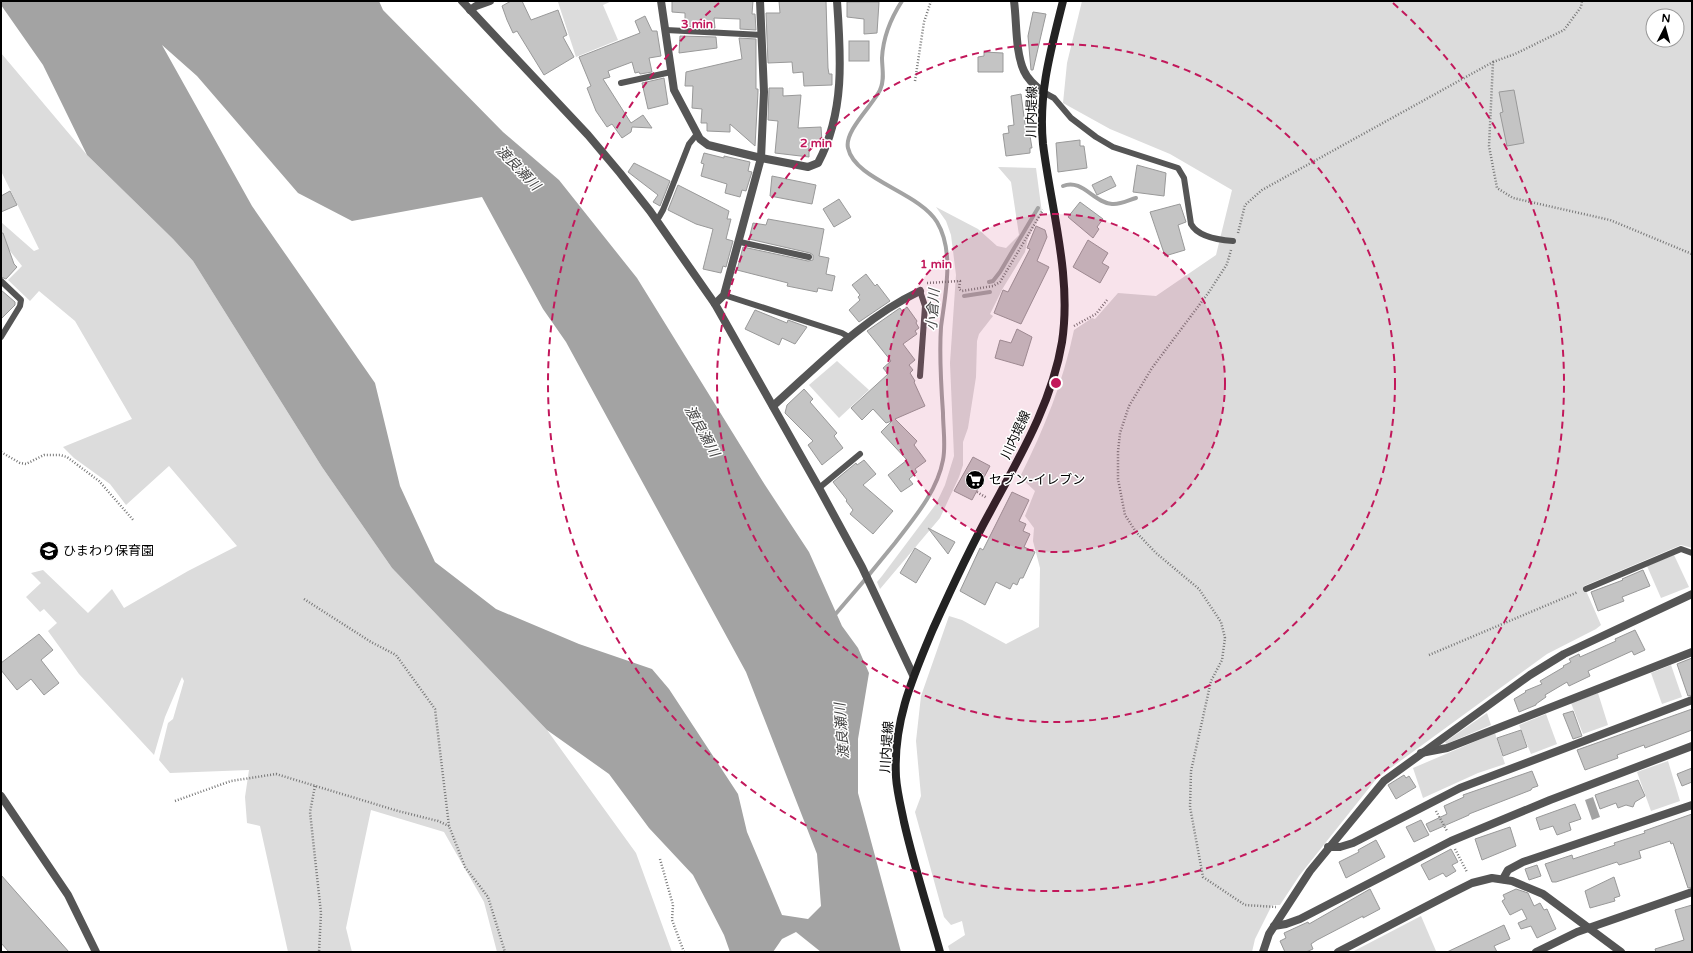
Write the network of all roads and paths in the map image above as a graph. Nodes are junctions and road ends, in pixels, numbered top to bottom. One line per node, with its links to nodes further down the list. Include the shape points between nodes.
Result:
1 (462, 1): 10 (street)
2 (490, 1): 10 (street)
3 (661, 1): 11 (street)
4 (760, 1): 12 (street)
5 (837, 1): 19 (street, via 840,87 825,150 818,164 808,167)
6 (931, 1): 15 (path, via 924,22)
7 (1014, 1): 17 (street, via 1024,71 1034,86)
8 (1064, 1): 17 (main road, 川内堤線)
9 (1582, 1): 13 (path, via 1581,7 1564,30)
10 (470, 10): 21 (street, via 588,135)
11 (666, 30): 12 (lane); 14 (street)
12 (762, 34): 19 (street, via 764,92)
13 (1493, 62): 22 (path, via 1262,190 1245,205 1237,236); 24 (path, via 1489,146 1497,188 1513,198 1610,220)
14 (671, 72): 16 (lane); 18 (street, via 676,95)
15 (915, 81)
16 (621, 83)
17 (1042, 92): 22 (lane, via 1054,98 1071,118 1113,147 1178,168 1184,178 1194,230 1206,236); 32 (main road, 川内堤線, via 1043,143 1064,288)
18 (697, 134): 19 (street, via 703,143 708,145); 21 (lane, via 689,144 663,210)
19 (760, 158): 23 (street)
20 (1045, 209): 27 (path, via 1040,212 1000,282 993,286 962,291 959,289 960,281)
21 (655, 219): 31 (street)
22 (1233, 241): 66 (path, via 1227,264 1152,368 1129,406 1120,432 1118,479 1125,515 1136,532 1156,553 1199,589 1221,622 1225,638 1222,660 1211,681 1191,771 1190,807 1203,877 1245,905 1272,905)
23 (740, 242): 25 (lane); 29 (street)
24 (1692, 254)
25 (809, 257)
26 (1, 281): 33 (lane, via 21,300)
27 (930, 282)
28 (920, 291): 34 (street, via 896,302); 35 (lane, via 925,306)
29 (724, 295): 31 (street); 34 (lane, via 842,333)
30 (1107, 300): 32 (path, via 1096,314)
31 (715, 304): 36 (street)
32 (1063, 332): 49 (main road, 川内堤線, via 1052,381 1023,452 960,568)
33 (1, 337)
34 (849, 338): 36 (street)
35 (920, 376)
36 (773, 406): 39 (street)
37 (1, 452): 42 (path, via 26,464 44,455 67,457 99,481)
38 (860, 454): 39 (lane)
39 (819, 488): 49 (street, via 862,567)
40 (977, 492): 41 (path)
41 (988, 498)
42 (134, 521)
43 (1692, 553): 44 (lane, via 1681,549)
44 (1586, 589): 48 (path)
45 (1692, 594): 52 (street, via 1564,654)
46 (304, 599): 58 (path, via 396,655 435,709)
47 (1692, 652): 52 (street, via 1448,748)
48 (1429, 655)
49 (913, 675): 73 (main road, 川内堤線, via 897,737 897,781 909,844)
50 (1692, 700): 60 (street, via 1460,788 1353,843)
51 (1692, 746): 67 (street, via 1451,841 1300,919)
52 (1420, 753): 60 (street, via 1380,786)
53 (315, 786): 55 (path, via 276,774 231,780); 58 (path); 70 (path, via 310,812 321,913)
54 (1, 796): 69 (street, via 68,895)
55 (175, 801)
56 (1692, 805): 64 (street, via 1523,862 1508,870)
57 (1435, 808): 59 (path)
58 (449, 826): 71 (path, via 465,866 488,898)
59 (1447, 831)
60 (1328, 847): 66 (street)
61 (1455, 849): 63 (path)
62 (660, 859): 72 (path, via 673,905 672,920)
63 (1467, 872)
64 (1503, 879): 68 (street, via 1542,894); 75 (street, via 1492,878 1472,883)
65 (1692, 892): 68 (street)
66 (1284, 910): 67 (street)
67 (1274, 926): 74 (street)
68 (1590, 928): 76 (street); 77 (street)
69 (96, 952)
70 (319, 952)
71 (505, 952)
72 (684, 952)
73 (940, 952)
74 (1263, 952)
75 (1338, 952)
76 (1536, 952)
77 (1621, 952)

